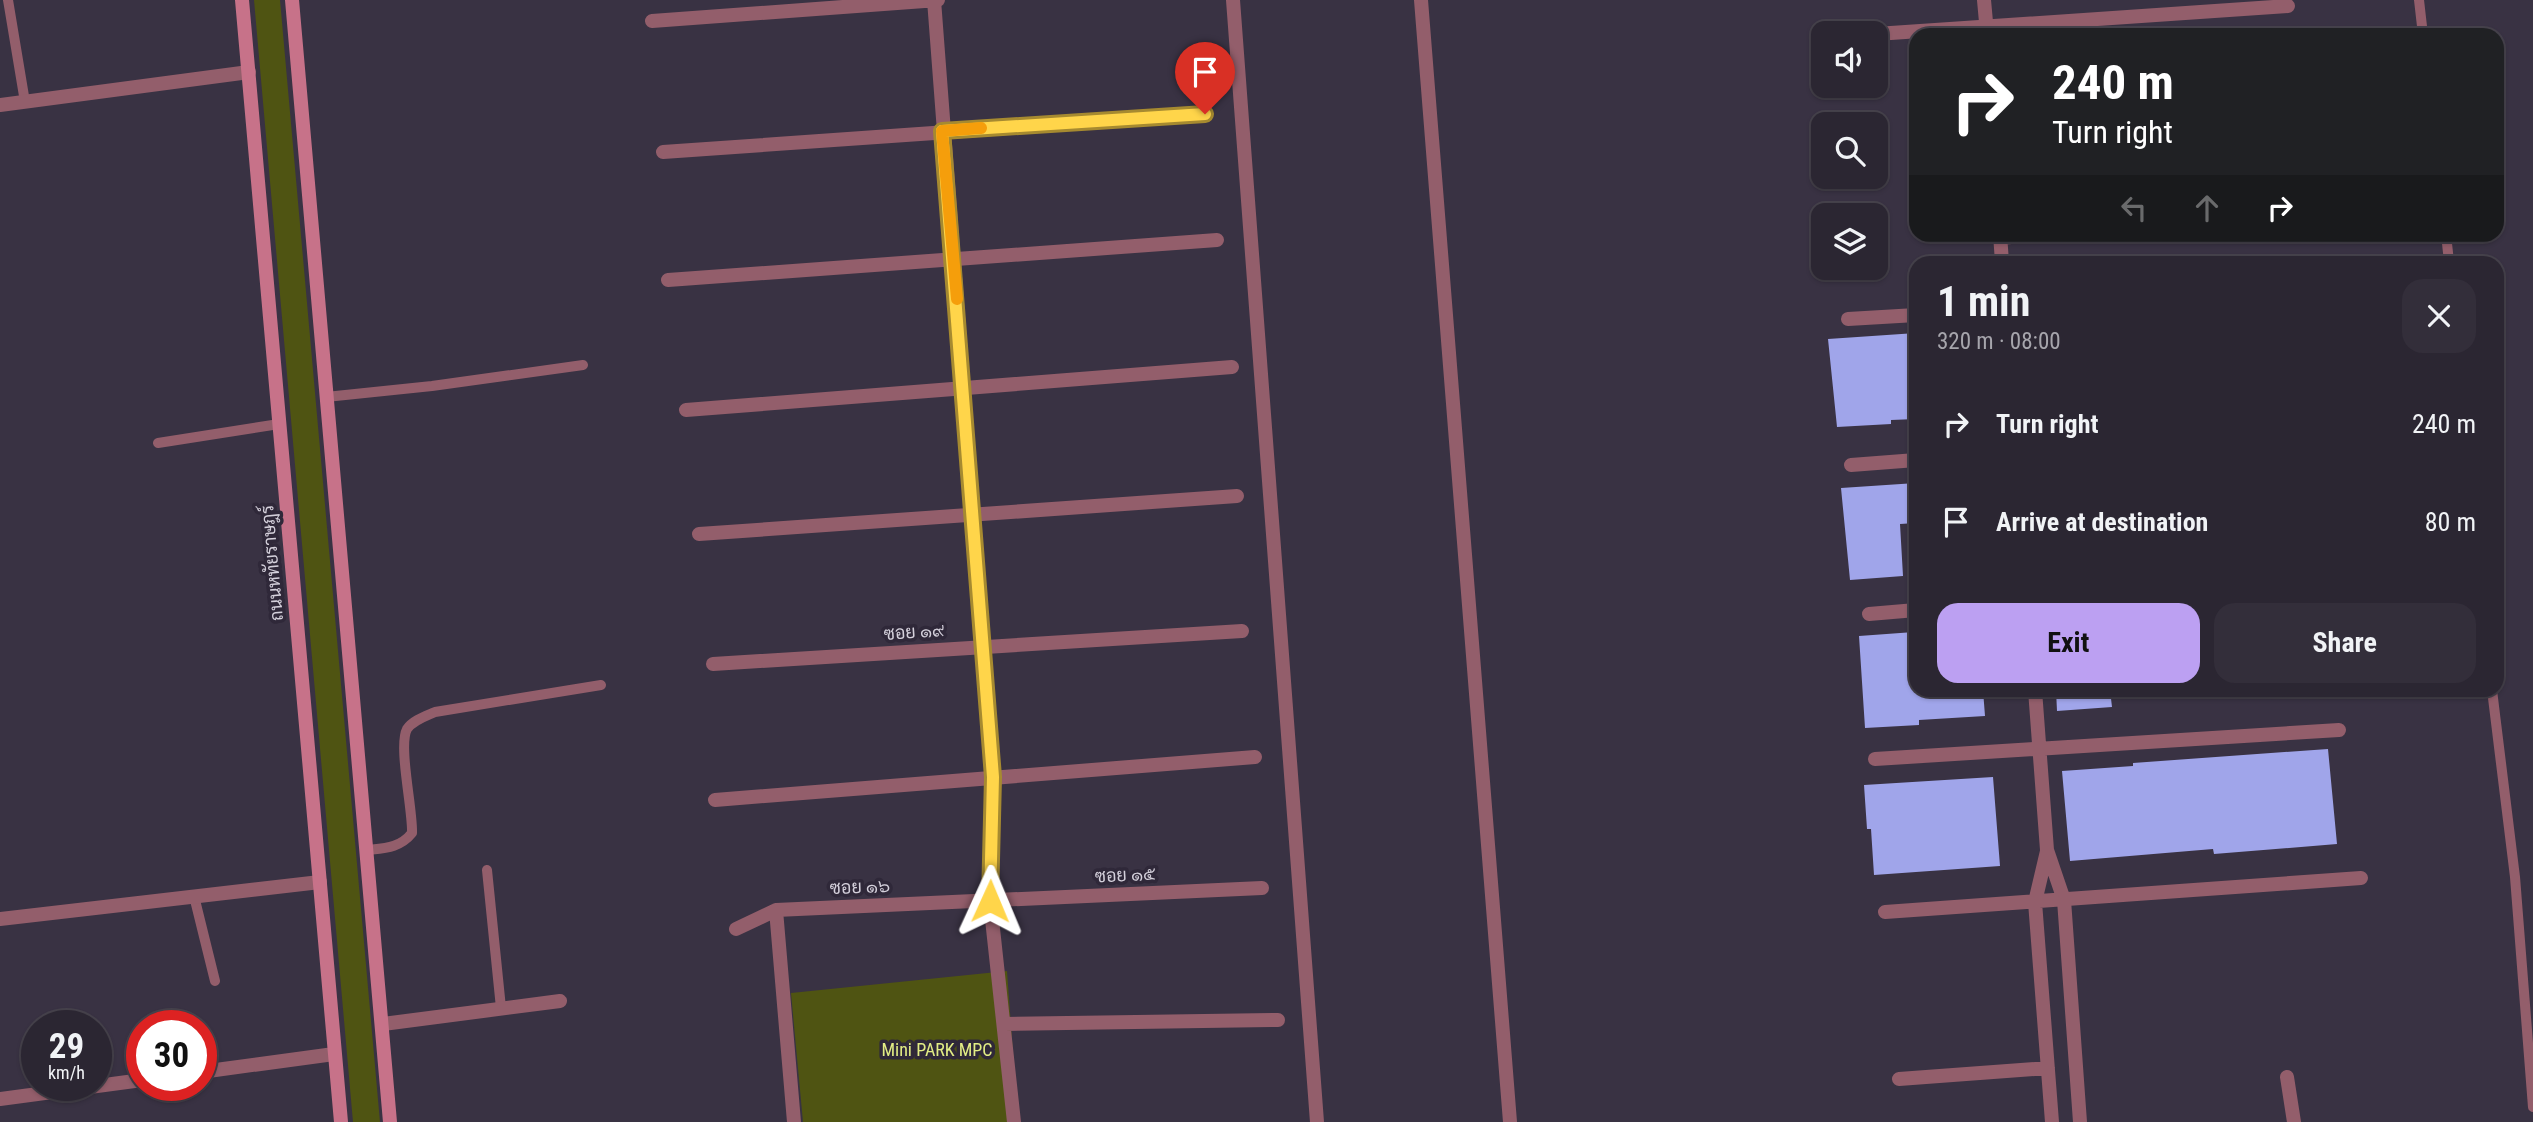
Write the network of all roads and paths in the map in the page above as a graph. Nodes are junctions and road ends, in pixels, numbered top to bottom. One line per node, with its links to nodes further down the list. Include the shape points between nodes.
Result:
1 (8, 0): 17 (lane)
2 (242, 0): 16 (main road, ถนนหทัยราษฎร์)
3 (292, 0): 30 (main road)
4 (935, 0): 10 (street); 20 (street)
5 (1233, 0): 85 (street)
6 (1421, 0): 86 (street)
7 (1984, 0): 11 (street)
8 (2419, 0): 13 (lane)
9 (2288, 6): 12 (street)
10 (652, 21)
11 (1987, 28)
12 (2023, 28)
13 (2422, 28)
14 (1909, 33): 15 (street)
15 (1888, 34)
16 (249, 72): 17 (street); 32 (main road, ถนนหทัยราษฎร์)
17 (24, 102): 18 (street)
18 (0, 105)
19 (1205, 114): 20 (street)
20 (942, 131): 21 (street); 23 (street)
21 (663, 152)
22 (1217, 240): 23 (street)
23 (953, 259): 24 (street); 29 (street)
24 (668, 280)
25 (1909, 315): 26 (street)
26 (1848, 319)
27 (583, 365): 30 (lane)
28 (1232, 368): 29 (street)
29 (963, 387): 31 (street); 37 (street)
30 (326, 397): 53 (main road)
31 (686, 410)
32 (279, 424): 33 (lane); 57 (main road, ถนนหทัยราษฎร์)
33 (158, 443)
34 (1909, 461): 35 (street)
35 (1851, 465)
36 (1237, 496): 37 (street)
37 (973, 515): 38 (street); 42 (street)
38 (699, 534)
39 (1909, 611): 40 (street)
40 (1869, 614)
41 (1242, 632): 42 (street, ซอย ๑๙)
42 (983, 647): 43 (street, ซอย ๑๙); 51 (street)
43 (713, 664)
44 (601, 685): 53 (lane, via 435,712 418,719 407,729 404,744 412,833 393,847)
45 (2035, 697): 48 (street)
46 (2493, 697): 80 (lane, via 2515,877)
47 (2339, 730): 48 (street)
48 (2039, 750): 50 (street); 54 (street)
49 (1255, 757): 51 (street)
50 (1875, 759)
51 (993, 777): 52 (street); 61 (street)
52 (715, 800)
53 (367, 850): 71 (main road)
54 (2047, 850): 60 (street); 62 (street)
55 (486, 870): 69 (lane)
56 (2361, 878): 60 (street)
57 (320, 882): 59 (street); 73 (main road, ถนนหทัยราษฎร์)
58 (1262, 888): 61 (street, ซอย ๑๕)
59 (194, 896): 65 (street); 67 (lane)
60 (2064, 900): 62 (street); 88 (street)
61 (990, 901): 63 (street, ซอย ๑๖); 72 (street)
62 (2035, 902): 64 (street); 74 (street)
63 (776, 910): 66 (street, ซอย ๑๖); 83 (street)
64 (1885, 912)
65 (0, 919)
66 (736, 929)
67 (215, 981)
68 (560, 1001): 69 (street)
69 (501, 1008): 71 (street)
70 (1278, 1020): 72 (street)
71 (383, 1024): 82 (main road)
72 (1004, 1024): 84 (street)
73 (334, 1054): 75 (street); 81 (main road, ถนนหทัยราษฎร์)
74 (2048, 1068): 77 (street); 87 (street)
75 (217, 1070)
76 (2287, 1077): 89 (street)
77 (1899, 1079)
78 (126, 1082): 79 (street)
79 (0, 1099)
80 (2533, 1107)
81 (341, 1122)
82 (390, 1122)
83 (794, 1122)
84 (1014, 1122)
85 (1317, 1122)
86 (1510, 1122)
87 (2052, 1122)
88 (2080, 1122)
89 (2294, 1122)

